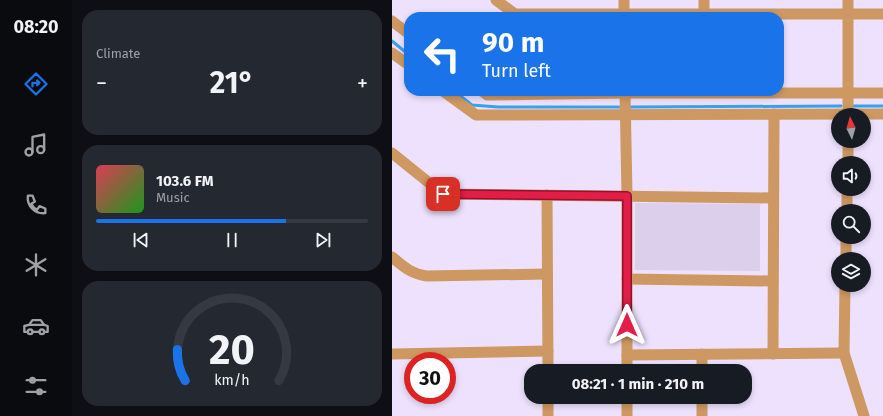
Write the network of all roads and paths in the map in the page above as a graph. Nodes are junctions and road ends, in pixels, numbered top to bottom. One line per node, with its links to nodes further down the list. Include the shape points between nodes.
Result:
1 (496, 0): 5 (street)
2 (624, 0): 6 (street)
3 (704, 0): 7 (street)
4 (848, 0): 9 (street)
5 (512, 12)
6 (624, 12)
7 (704, 12)
8 (784, 14): 9 (street)
9 (848, 14): 10 (street); 16 (street)
10 (883, 14)
11 (392, 21): 12 (street)
12 (404, 30)
13 (393, 54): 14 (street)
14 (404, 62)
15 (784, 93): 16 (street)
16 (848, 94): 17 (street); 20 (street)
17 (883, 94)
18 (450, 96): 24 (street, via 476,115)
19 (625, 96): 24 (street)
20 (848, 108)
21 (774, 114): 24 (street); 25 (street); 29 (street)
22 (871, 114): 23 (street)
23 (883, 114)
24 (625, 115): 28 (street)
25 (831, 115)
26 (392, 153): 27 (street, via 443,194)
27 (547, 195): 28 (street); 31 (street)
28 (627, 196): 29 (street); 32 (street)
29 (773, 198): 33 (street)
30 (392, 257): 31 (street, via 417,275)
31 (547, 274): 35 (street)
32 (627, 279): 33 (street); 40 (street)
33 (773, 281): 39 (street)
34 (845, 292): 36 (street)
35 (548, 351): 37 (street); 41 (street)
36 (844, 353): 39 (street); 50 (street)
37 (392, 354)
38 (702, 354): 39 (street); 40 (street); 43 (street)
39 (773, 354)
40 (627, 355): 42 (street)
41 (548, 364)
42 (627, 364)
43 (702, 364)
44 (548, 404): 47 (street)
45 (627, 404): 48 (street)
46 (702, 404): 49 (street)
47 (548, 416)
48 (627, 416)
49 (702, 416)
50 (864, 416)

